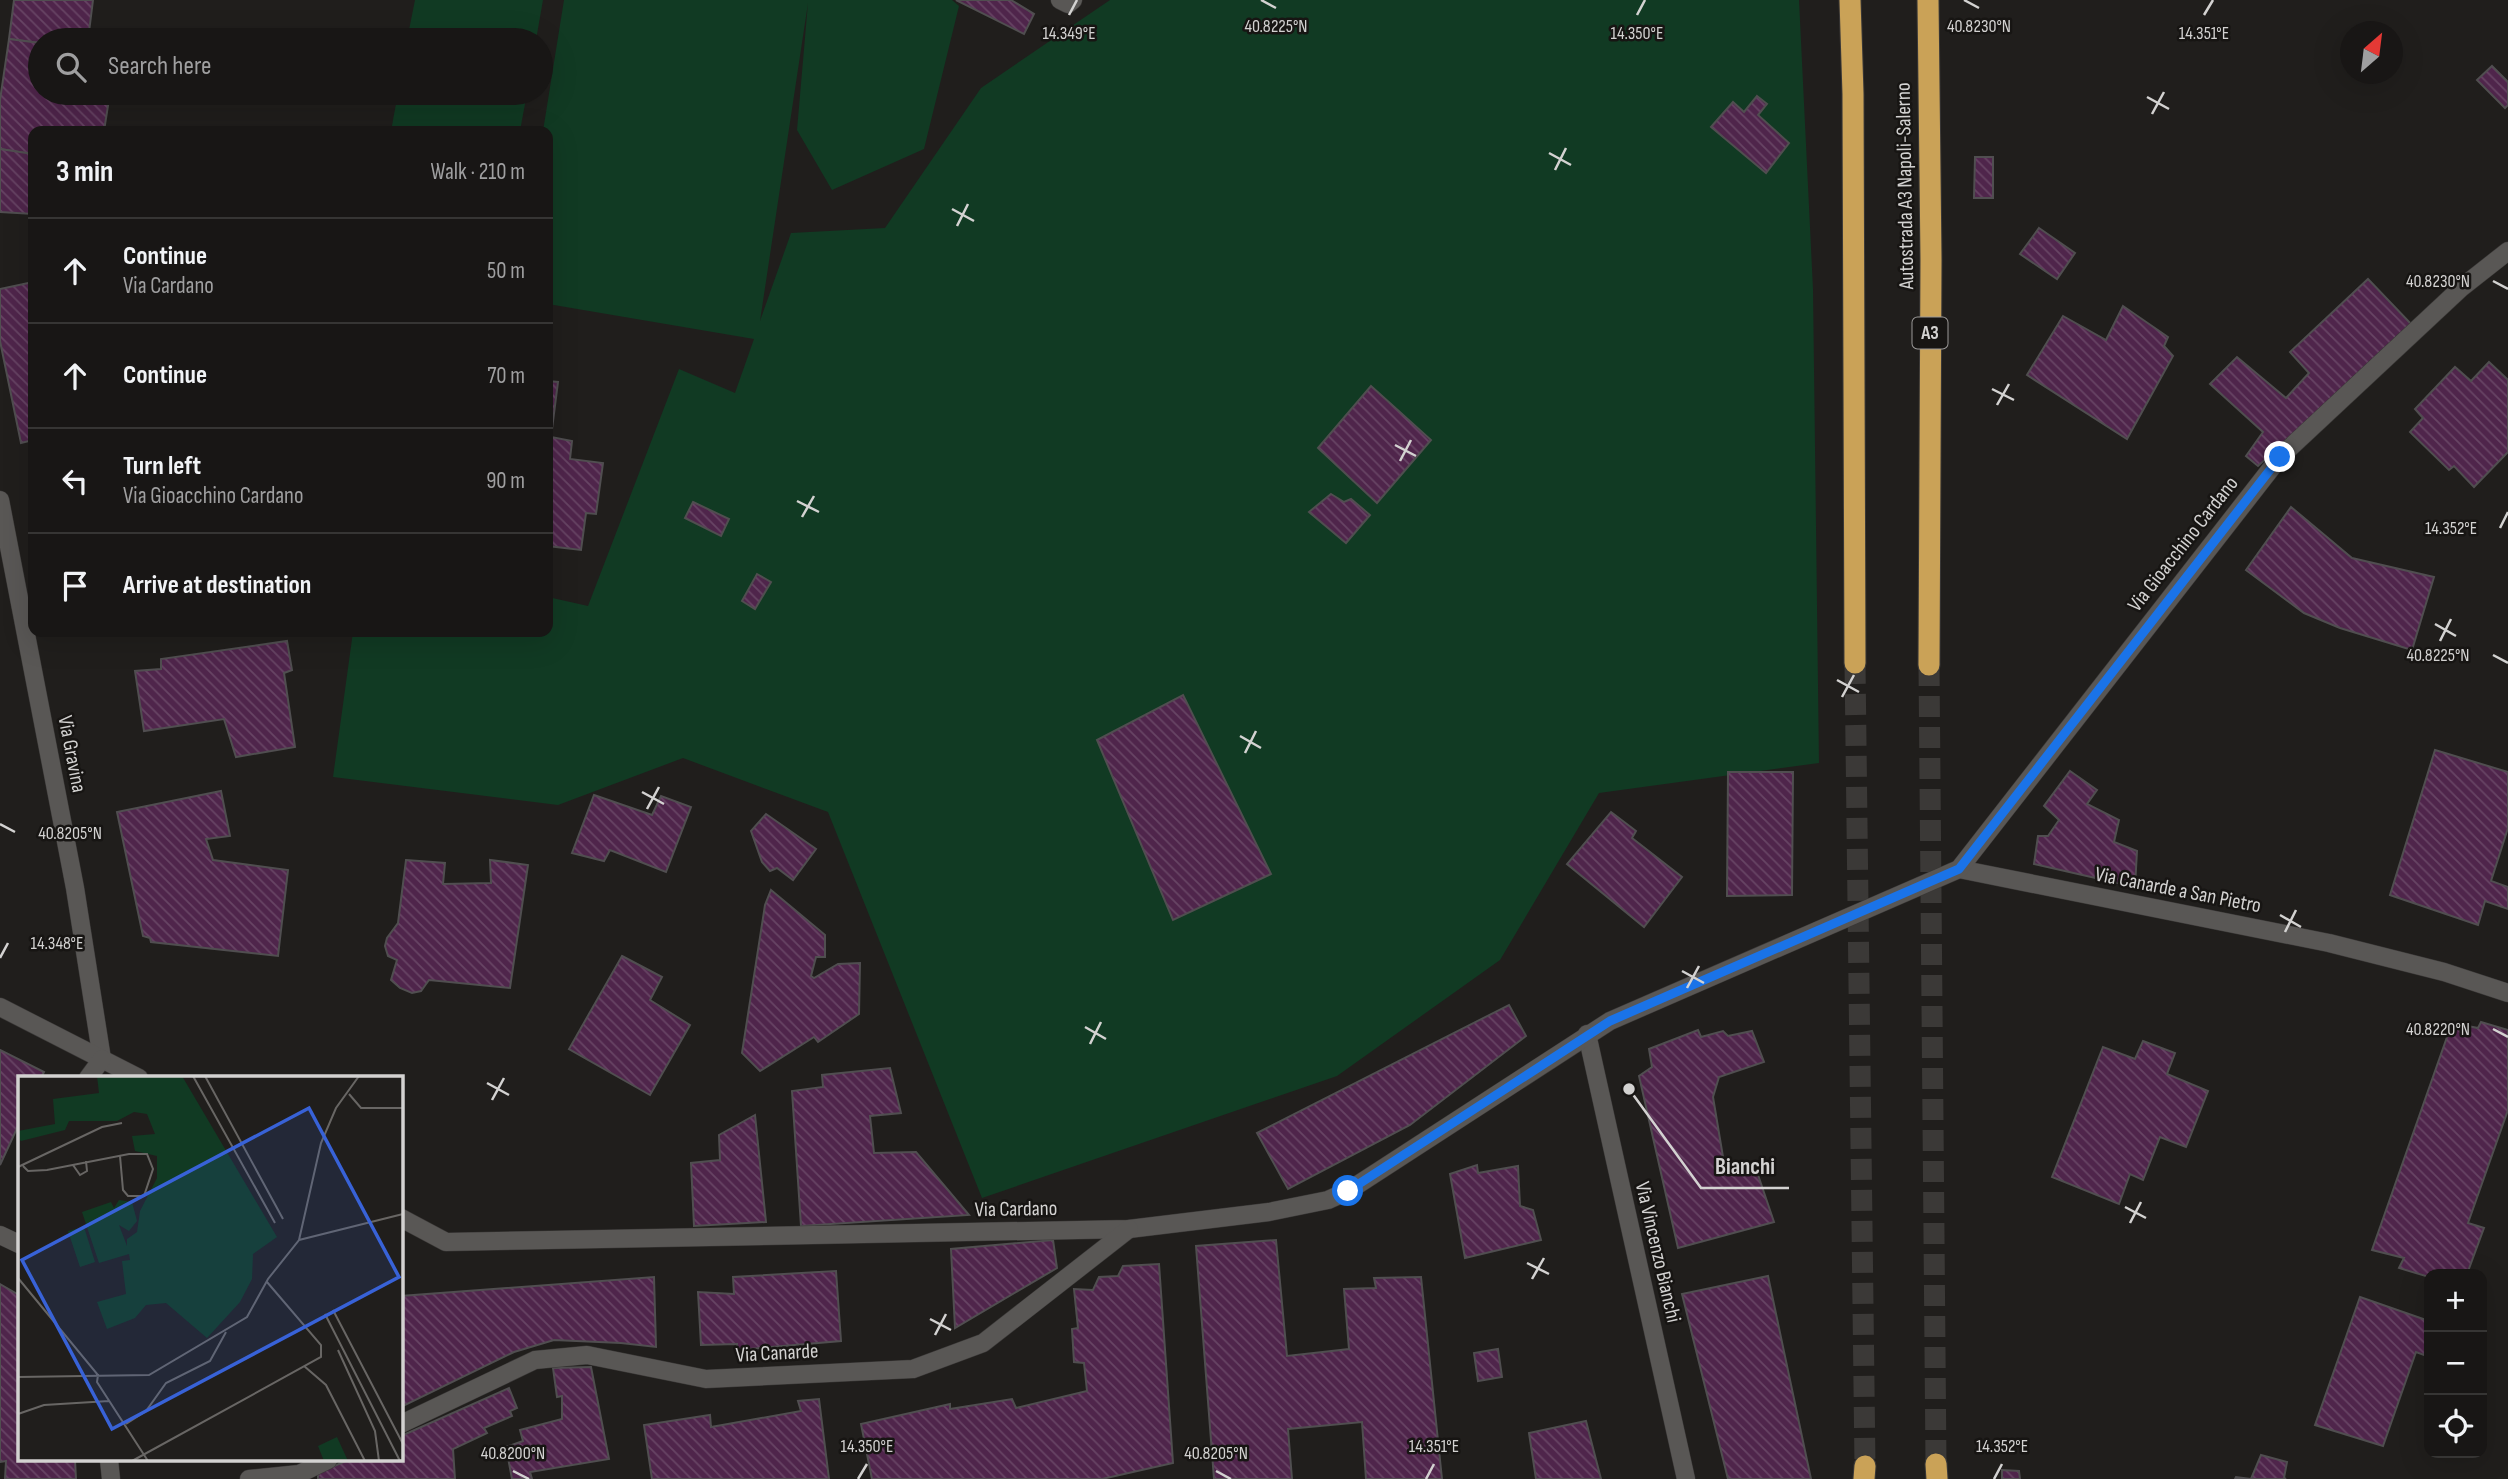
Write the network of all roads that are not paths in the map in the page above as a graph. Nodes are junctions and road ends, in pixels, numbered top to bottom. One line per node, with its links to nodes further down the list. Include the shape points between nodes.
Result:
1 (1060, 0): 2 (street, via 1068,4)
2 (1073, 0)
3 (1850, 0): 7 (highway)
4 (1928, 0): 8 (highway, Autostrada A3 Napoli-Salerno / A3)
5 (2508, 251): 9 (street, Via Gioacchino Cardano, via 2461,288 2280,457)
6 (0, 500): 13 (street, Via Gravina, via 75,888)
7 (1855, 663)
8 (1929, 665)
9 (1959, 869): 10 (street, Via Canarde a San Pietro, via 2329,943 2444,971); 12 (street, Via Cardano, via 1642,1005)
10 (2508, 993)
11 (0, 1007): 13 (street)
12 (1587, 1034): 17 (street, Via Cardano, via 1328,1200); 23 (street, Via Vincenzo Bianchi)
13 (102, 1059): 14 (street); 15 (street)
14 (89, 1076)
15 (135, 1076)
16 (402, 1219): 17 (street, Via Cardano, via 446,1242)
17 (1129, 1229): 20 (street, Via Canarde, via 983,1343 913,1369 706,1379 587,1355 535,1360)
18 (0, 1235): 19 (street)
19 (18, 1244)
20 (402, 1424)
21 (324, 1462): 22 (street, via 299,1474)
22 (249, 1479)
23 (1686, 1479)

